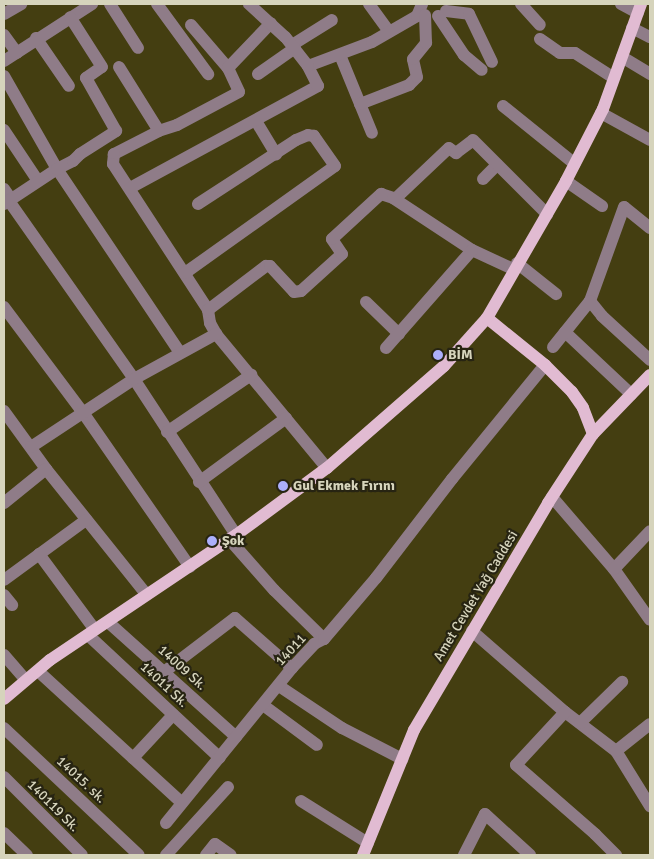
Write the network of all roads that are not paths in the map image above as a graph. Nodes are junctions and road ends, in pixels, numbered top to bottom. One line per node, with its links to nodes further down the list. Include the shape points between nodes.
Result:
1 (21, 4): 11 (street)
2 (92, 4): 12 (street)
3 (110, 4): 24 (street)
4 (157, 4): 32 (street)
5 (249, 4): 14 (street)
6 (368, 4): 18 (street)
7 (521, 4): 16 (street)
8 (621, 4): 9 (street)
9 (640, 8): 17 (main road)
10 (433, 11): 10 (street, via 470,14 487,66 464,55); 18 (street); 38 (street, via 426,43 413,59 417,77 409,85)
11 (4, 14)
12 (70, 17): 21 (street); 49 (street, via 102,67 86,78 116,131)
13 (332, 20): 23 (street)
14 (270, 23): 23 (street); 31 (street)
15 (191, 25): 31 (street)
16 (540, 25)
17 (632, 28): 20 (street); 27 (main road)
18 (389, 32): 26 (street)
19 (4, 36): 25 (street)
20 (650, 37)
21 (36, 38): 25 (street); 37 (street)
22 (540, 39): 36 (street, via 560,53 575,53)
23 (293, 47): 29 (street); 33 (street)
24 (138, 48)
25 (17, 53): 28 (street)
26 (340, 54): 29 (street); 38 (street)
27 (622, 57): 34 (street); 36 (main road)
28 (4, 61)
29 (308, 66): 41 (street, via 318,86)
30 (119, 68): 43 (street)
31 (228, 68): 43 (street, via 239,92)
32 (208, 74)
33 (258, 74)
34 (650, 74)
35 (4, 76): 49 (street)
36 (614, 78): 40 (main road)
37 (69, 86)
38 (360, 104): 44 (street)
39 (503, 106): 47 (street)
40 (601, 113): 45 (street); 47 (main road)
41 (256, 121): 46 (street); 53 (street)
42 (4, 130): 52 (street)
43 (159, 131): 53 (street, via 114,154 113,164)
44 (372, 133)
45 (650, 140)
46 (276, 154): 56 (street); 62 (street, via 296,140 314,136 335,166)
47 (575, 164): 51 (main road)
48 (498, 165): 50 (street); 55 (street, via 473,140 456,153 450,148); 58 (street)
49 (57, 169): 52 (street); 74 (street)
50 (483, 179)
51 (566, 181): 57 (street); 58 (main road)
52 (38, 182): 54 (street)
53 (130, 188): 62 (street)
54 (7, 198): 79 (street)
55 (395, 199): 60 (street); 67 (street, via 381,194 332,239 342,254 302,291 294,292 270,266 266,266)
56 (198, 204)
57 (602, 206)
58 (546, 214): 61 (main road)
59 (650, 228): 64 (street, via 624,207)
60 (472, 250): 61 (street); 71 (street)
61 (515, 266): 63 (street); 68 (main road)
62 (185, 273): 67 (street)
63 (556, 294)
64 (590, 300): 69 (street); 75 (street, via 602,316)
65 (366, 302): 71 (street)
66 (4, 307): 82 (street)
67 (208, 310): 70 (street)
68 (486, 318): 76 (main road); 88 (main road, via 444,366)
69 (565, 332): 72 (street); 80 (street)
70 (216, 334): 74 (street); 77 (street)
71 (399, 334): 73 (street)
72 (554, 347)
73 (386, 348)
74 (180, 353): 79 (street)
75 (650, 360)
76 (545, 365): 86 (main road, via 572,392 583,408); 105 (street, 14011)
77 (250, 375): 83 (street); 85 (street)
78 (650, 376): 80 (main road, Amet Cevdet Yağ Caddesi)
79 (134, 379): 82 (street); 85 (street)
80 (631, 394): 86 (main road, Amet Cevdet Yağ Caddesi)
81 (4, 411): 84 (street)
82 (84, 414): 87 (street); 97 (street)
83 (286, 418): 88 (street); 90 (street)
84 (8, 428): 87 (street)
85 (167, 432): 90 (street)
86 (593, 434): 91 (main road, Amet Cevdet Yağ Caddesi)
87 (31, 447): 89 (street)
88 (327, 468): 95 (main road)
89 (46, 469): 92 (street); 93 (street)
90 (199, 482): 95 (street)
91 (552, 497): 98 (street); 103 (main road, Amet Cevdet Yağ Caddesi)
92 (4, 503)
93 (86, 520): 96 (street); 100 (street)
94 (650, 531): 98 (street)
95 (233, 537): 97 (main road); 105 (street, via 274,590)
96 (39, 554): 99 (street); 104 (street, 14011 Sk.)
97 (190, 567): 100 (main road)
98 (614, 568): 101 (street)
99 (4, 580)
100 (146, 595): 102 (main road)
101 (650, 620)
102 (108, 622): 104 (main road); 109 (street, 14009 Sk.)
103 (472, 632): 115 (street); 125 (main road, Amet Cevdet Yağ Caddesi, via 414,730)
104 (91, 633): 108 (main road); 116 (street, 14011 Sk.)
105 (324, 639): 107 (street, 14011, via 314,644)
106 (4, 655): 110 (street)
107 (292, 668): 109 (street, via 235,618); 112 (street, 14011)
108 (38, 670): 110 (main road); 123 (street)
109 (164, 672): 120 (street, 14009 Sk.)
110 (26, 680): 113 (main road)
111 (622, 682): 117 (street)
112 (279, 686): 114 (street, 14011); 125 (street, via 342,728)
113 (4, 699)
114 (263, 705): 120 (street, 14011); 121 (street)
115 (565, 712): 117 (street); 142 (street, via 516,765)
116 (174, 715): 123 (street); 124 (street, 14011 Sk.)
117 (580, 723): 122 (street)
118 (650, 724): 122 (street)
119 (4, 728): 136 (street, 14015. sk.)
120 (236, 738): 124 (street, 14011)
121 (317, 744)
122 (616, 752): 130 (street)
123 (133, 758): 129 (street)
124 (220, 758): 129 (street, 14011)
125 (402, 759): 133 (main road, Amet Cevdet Yağ Caddesi)
126 (4, 777): 135 (street, 140119 Sk.)
127 (228, 788): 137 (street)
128 (301, 801): 133 (street)
129 (182, 802): 131 (street, 14011)
130 (650, 806)
131 (166, 823)
132 (4, 833): 134 (street)
133 (365, 849)
134 (27, 855)
135 (82, 855)
136 (139, 855)
137 (166, 855)
138 (206, 855): 139 (street, via 215,844)
139 (231, 855)
140 (464, 855): 141 (street, via 485,814)
141 (530, 855)
142 (616, 855)

